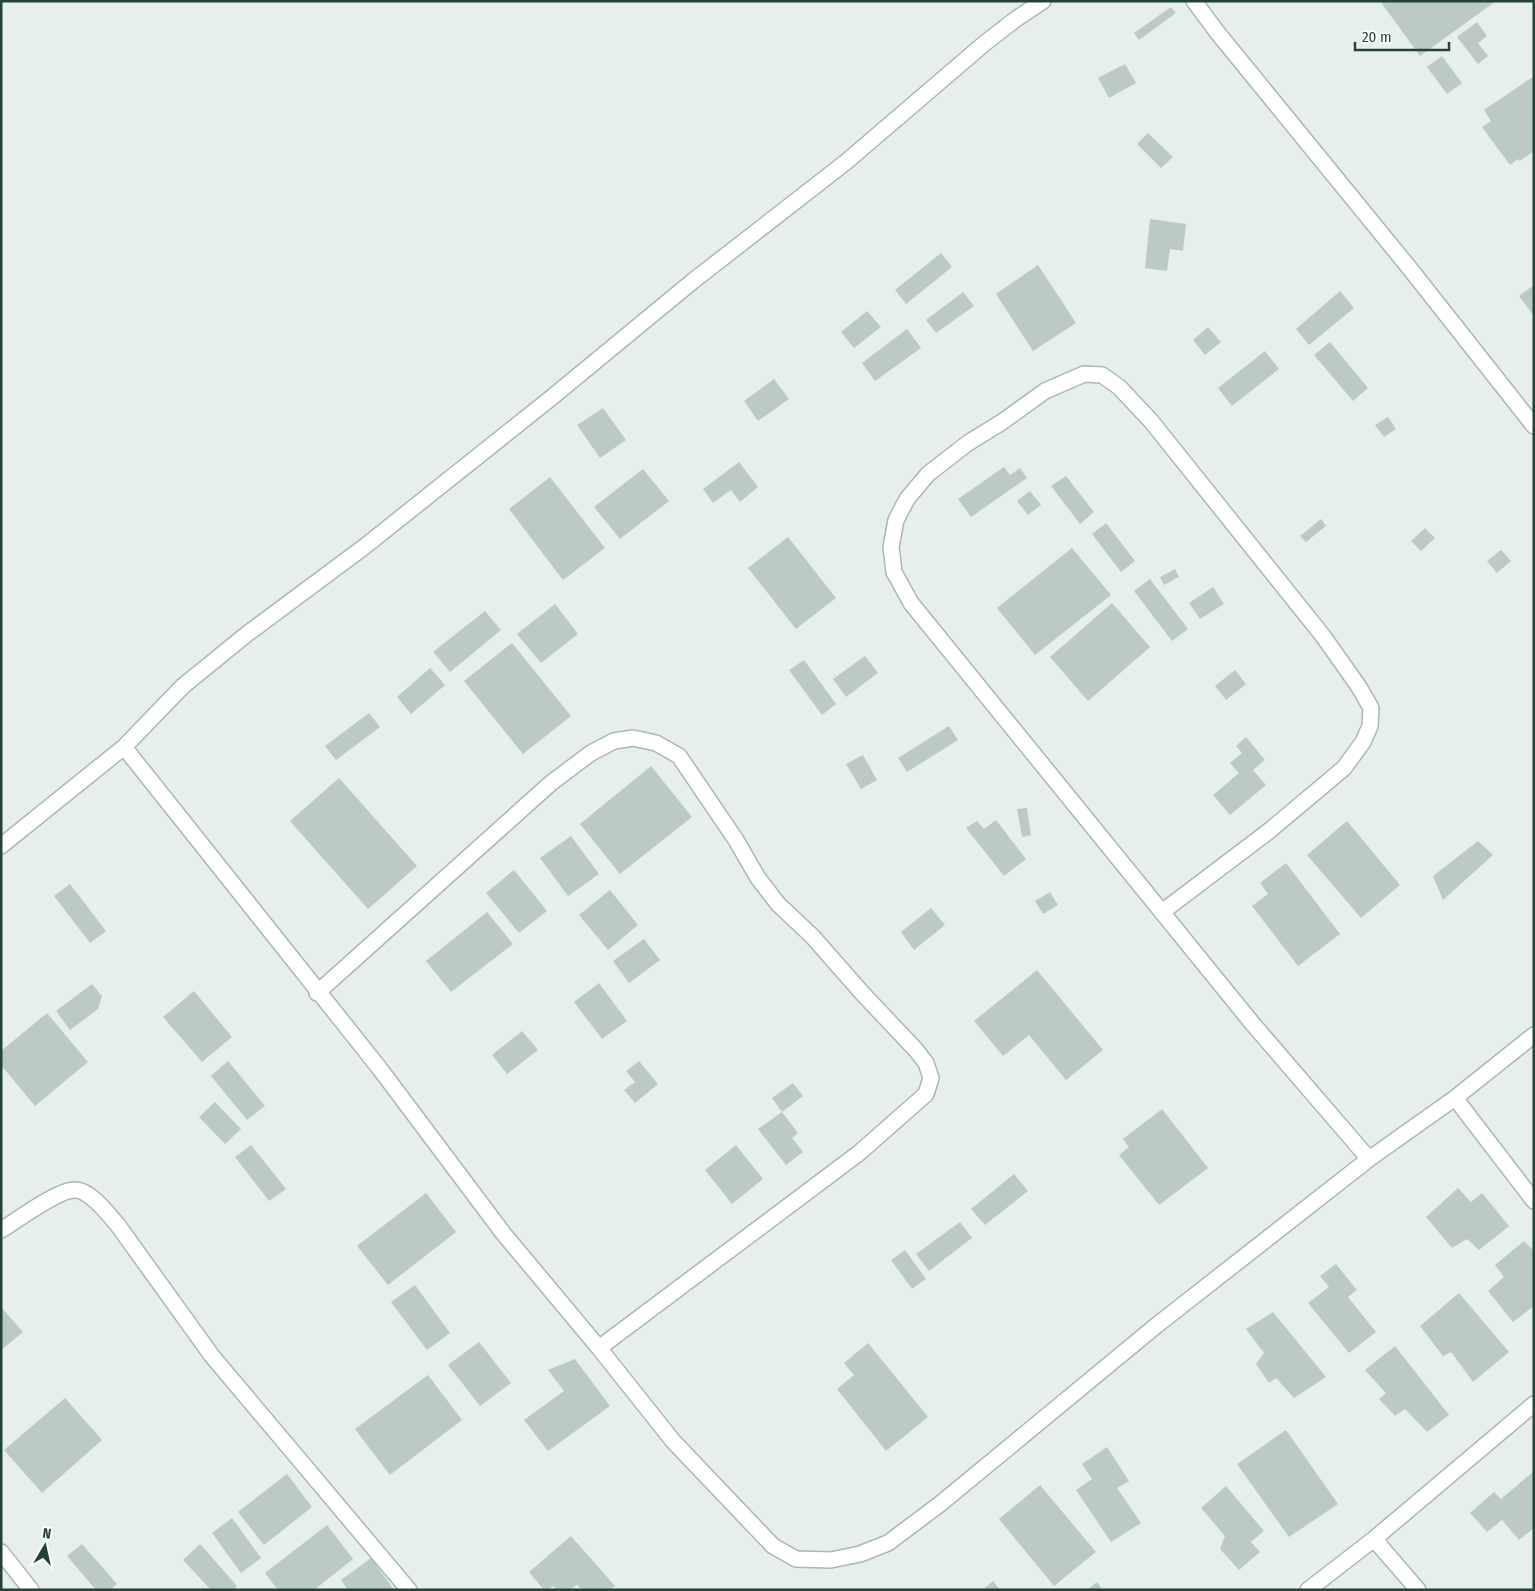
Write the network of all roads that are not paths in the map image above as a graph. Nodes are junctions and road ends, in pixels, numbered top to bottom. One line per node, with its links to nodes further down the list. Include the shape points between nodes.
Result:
1 (1043, 1): 4 (street, via 985,42 846,162 380,534 247,634 183,686)
2 (1194, 1): 3 (street)
3 (1534, 426)
4 (124, 747): 5 (street); 7 (street)
5 (1, 846)
6 (1162, 912): 6 (street, via 910,603 894,572 892,547 896,520 906,499 928,474 1045,391 1084,374 1102,375 1108,379 1152,421 1323,636 1370,708 1370,726 1344,768 1269,831); 10 (street)
7 (317, 993): 13 (street, via 503,1232); 13 (street, via 551,783 591,753 614,741 633,738 656,743 679,756 778,904 812,936 926,1062 932,1078 926,1094 915,1105 858,1153)
8 (1534, 1035): 9 (street)
9 (1455, 1098): 10 (street); 11 (street)
10 (1368, 1159): 13 (street, via 1157,1325 940,1504 888,1543 860,1554 832,1560 796,1559 773,1546 673,1441)
11 (1534, 1201)
12 (1, 1230): 18 (street, via 67,1191 76,1189 86,1193 117,1224 212,1356)
13 (599, 1348)
14 (1534, 1404): 15 (street)
15 (1374, 1539): 19 (street); 20 (street)
16 (1, 1552): 17 (street)
17 (31, 1590)
18 (409, 1590)
19 (1308, 1590)
20 (1418, 1590)

